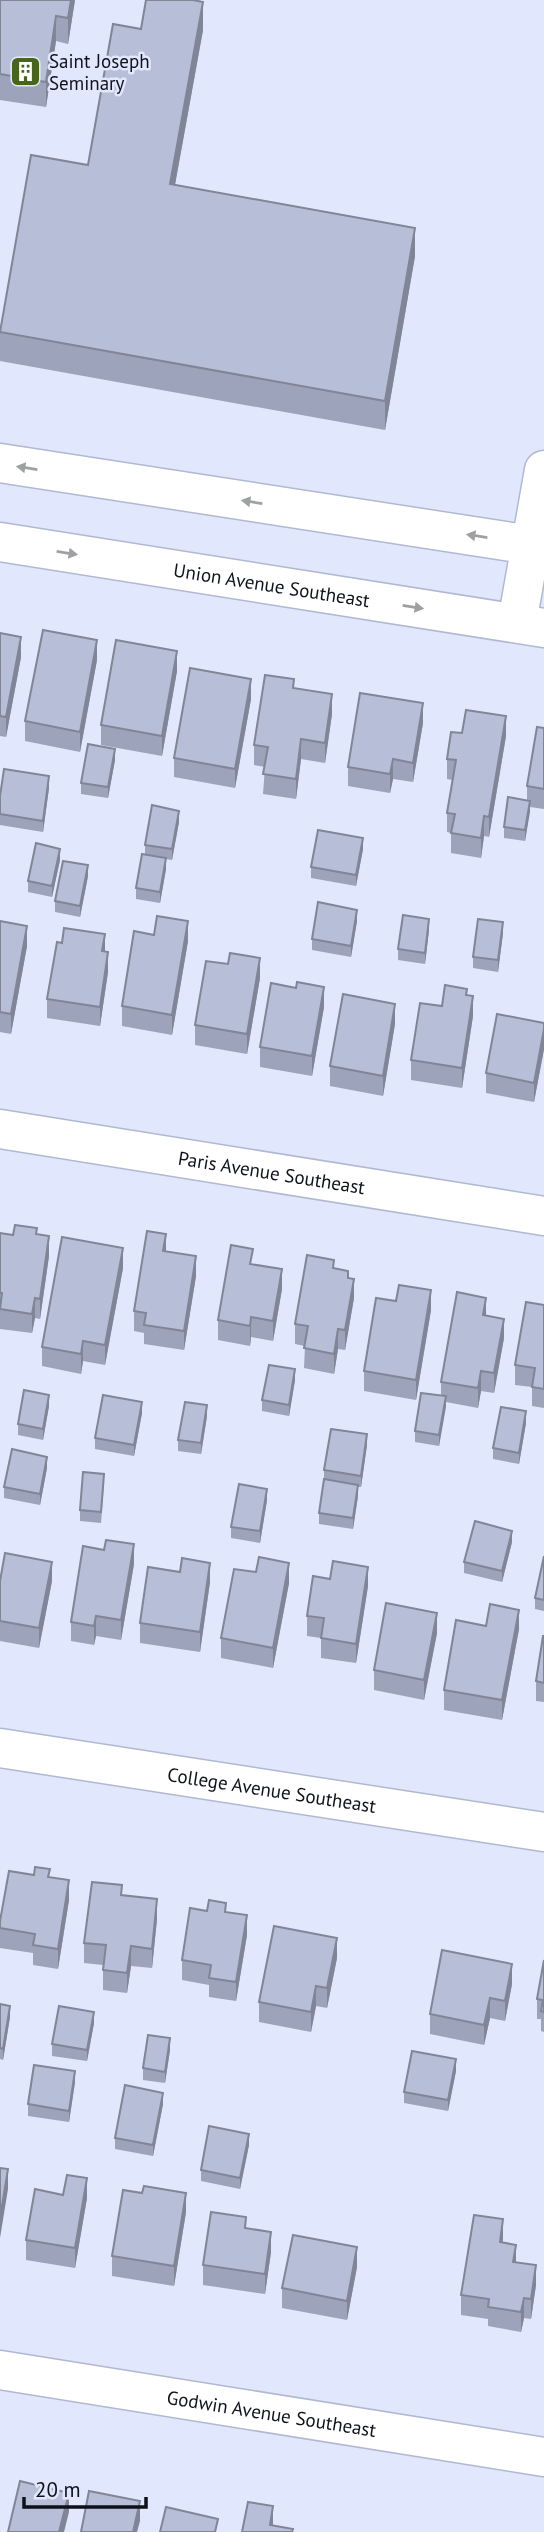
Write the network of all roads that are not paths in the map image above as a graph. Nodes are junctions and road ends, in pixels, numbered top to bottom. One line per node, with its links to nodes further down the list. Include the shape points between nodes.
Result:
1 (0, 463): 4 (street, one-way to 1)
2 (544, 470): 4 (street)
3 (0, 542): 5 (street, Union Avenue Southeast, one-way to 5)
4 (538, 546): 5 (street)
5 (531, 626)
6 (0, 1129): 7 (street, Paris Avenue Southeast)
7 (544, 1216)
8 (0, 1748): 9 (street, College Avenue Southeast)
9 (544, 1832)
10 (0, 2370): 11 (street, Godwin Avenue Southeast)
11 (544, 2457)

